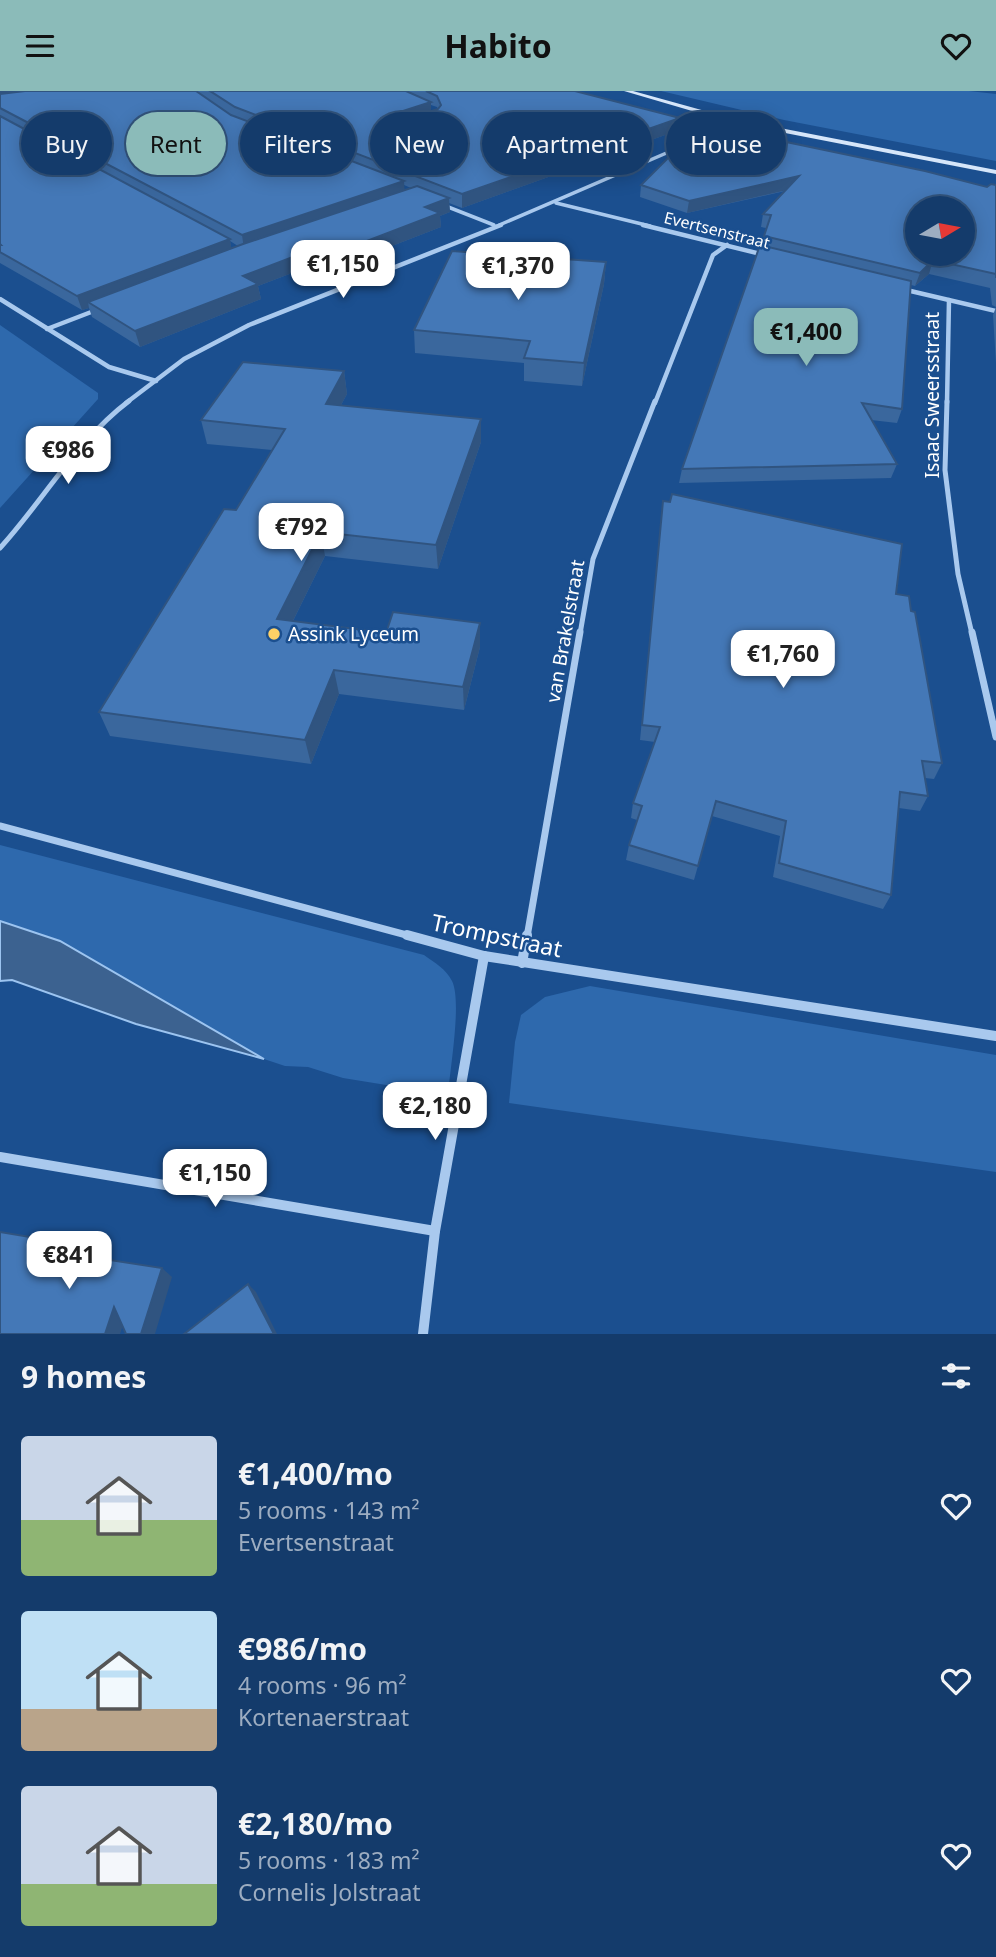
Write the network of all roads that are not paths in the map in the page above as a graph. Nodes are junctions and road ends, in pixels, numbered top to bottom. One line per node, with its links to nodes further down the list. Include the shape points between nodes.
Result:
1 (627, 91): 2 (main road)
2 (701, 112)
3 (786, 131): 5 (main road)
4 (666, 153): 6 (street)
5 (996, 172)
6 (555, 203): 8 (street); 9 (street, Evertsenstraat)
7 (439, 204): 8 (street)
8 (495, 225): 17 (street, via 249,325 184,359)
9 (727, 245): 10 (street, Evertsenstraat); 22 (street, van Brakelstraat, via 713,255 593,559)
10 (766, 255)
11 (897, 287): 13 (street)
12 (0, 299): 16 (street)
13 (949, 300): 15 (street); 19 (street, Isaac Sweersstraat, via 945,470 958,574)
14 (108, 305): 16 (street)
15 (996, 311)
16 (47, 329): 17 (street, via 109,367)
17 (156, 381): 18 (street, via 119,408 76,454)
18 (0, 548)
19 (996, 737)
20 (0, 826): 21 (street, Trompstraat)
21 (484, 956): 22 (street, Trompstraat); 25 (street)
22 (522, 963): 23 (street, Trompstraat)
23 (996, 1035)
24 (0, 1157): 25 (street)
25 (435, 1230): 26 (street)
26 (423, 1334)

